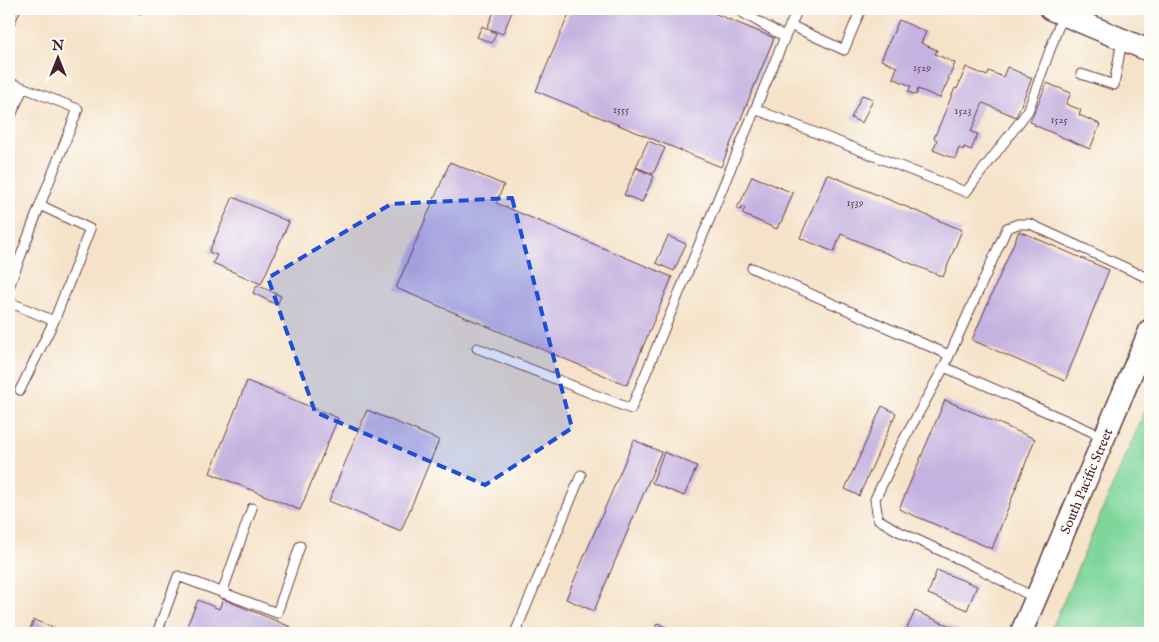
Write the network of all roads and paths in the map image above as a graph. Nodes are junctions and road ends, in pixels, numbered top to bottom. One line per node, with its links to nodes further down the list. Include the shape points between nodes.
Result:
1 (741, 9): 6 (lane)
2 (798, 9): 5 (lane)
3 (861, 9): 5 (lane, via 844,50)
4 (1056, 11): 7 (street); 12 (lane, via 1028,111 966,192)
5 (790, 25): 6 (lane)
6 (785, 37): 12 (lane)
7 (1122, 40): 8 (street); 9 (lane, via 1114,85)
8 (1150, 51)
9 (1082, 74)
10 (9, 82): 11 (lane)
11 (23, 88): 13 (lane); 14 (lane, via 78,109)
12 (756, 109): 21 (lane, via 631,409)
13 (9, 120)
14 (40, 205): 17 (lane); 19 (lane, via 90,229)
15 (752, 268): 22 (lane)
16 (1150, 279): 22 (lane, via 1030,224 1007,228)
17 (9, 286)
18 (9, 302): 19 (lane)
19 (54, 321): 24 (lane)
20 (1150, 330): 25 (street, South Pacific Street)
21 (477, 348)
22 (949, 355): 23 (lane)
23 (944, 367): 25 (lane); 30 (lane, via 875,499 878,519)
24 (20, 390)
25 (1104, 437): 30 (street, South Pacific Street)
26 (581, 475): 32 (lane)
27 (252, 508): 29 (lane)
28 (300, 546): 29 (lane, via 277,613)
29 (222, 592): 31 (lane, via 178,576)
30 (1036, 599): 33 (street, South Pacific Street)
31 (157, 633)
32 (515, 633)
33 (1021, 633)

